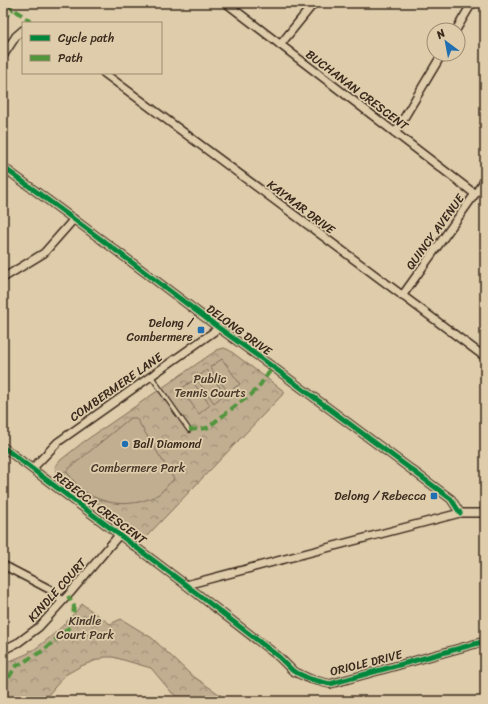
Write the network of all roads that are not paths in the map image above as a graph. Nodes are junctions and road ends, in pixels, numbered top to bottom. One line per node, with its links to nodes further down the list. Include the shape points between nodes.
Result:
1 (226, 3): 6 (street, BUCHANAN CRESCENT)
2 (314, 3): 6 (street)
3 (472, 3): 4 (street)
4 (461, 22)
5 (22, 31): 7 (street)
6 (280, 45): 10 (street, BUCHANAN CRESCENT)
7 (3, 56)
8 (437, 62): 10 (street)
9 (105, 74): 16 (street, KAYMAR DRIVE)
10 (395, 133): 13 (street, BUCHANAN CRESCENT)
11 (3, 167): 14 (street, DELONG DRIVE)
12 (485, 180): 13 (street, QUINCY AVENUE)
13 (475, 194): 16 (street, QUINCY AVENUE)
14 (74, 219): 15 (street, via 44,253); 17 (street, DELONG DRIVE)
15 (3, 278)
16 (402, 296): 18 (street, KAYMAR DRIVE)
17 (219, 328): 19 (street, COMBERMERE LANE); 24 (street, DELONG DRIVE, via 451,499)
18 (485, 358)
19 (151, 376): 20 (lane); 22 (street, COMBERMERE LANE, via 58,442)
20 (189, 430)
21 (3, 447): 22 (street, REBECCA CRESCENT)
22 (32, 469): 25 (street, REBECCA CRESCENT)
23 (485, 513): 24 (street)
24 (460, 514): 27 (street)
25 (119, 535): 27 (street, REBECCA CRESCENT); 28 (street, KINDLE COURT)
26 (3, 565): 28 (street, via 52,590)
27 (186, 585): 29 (street, ORIOLE DRIVE, via 279,657 293,671 310,680 330,684)
28 (62, 601): 30 (street, KINDLE COURT, via 39,628)
29 (485, 642)
30 (3, 650)

